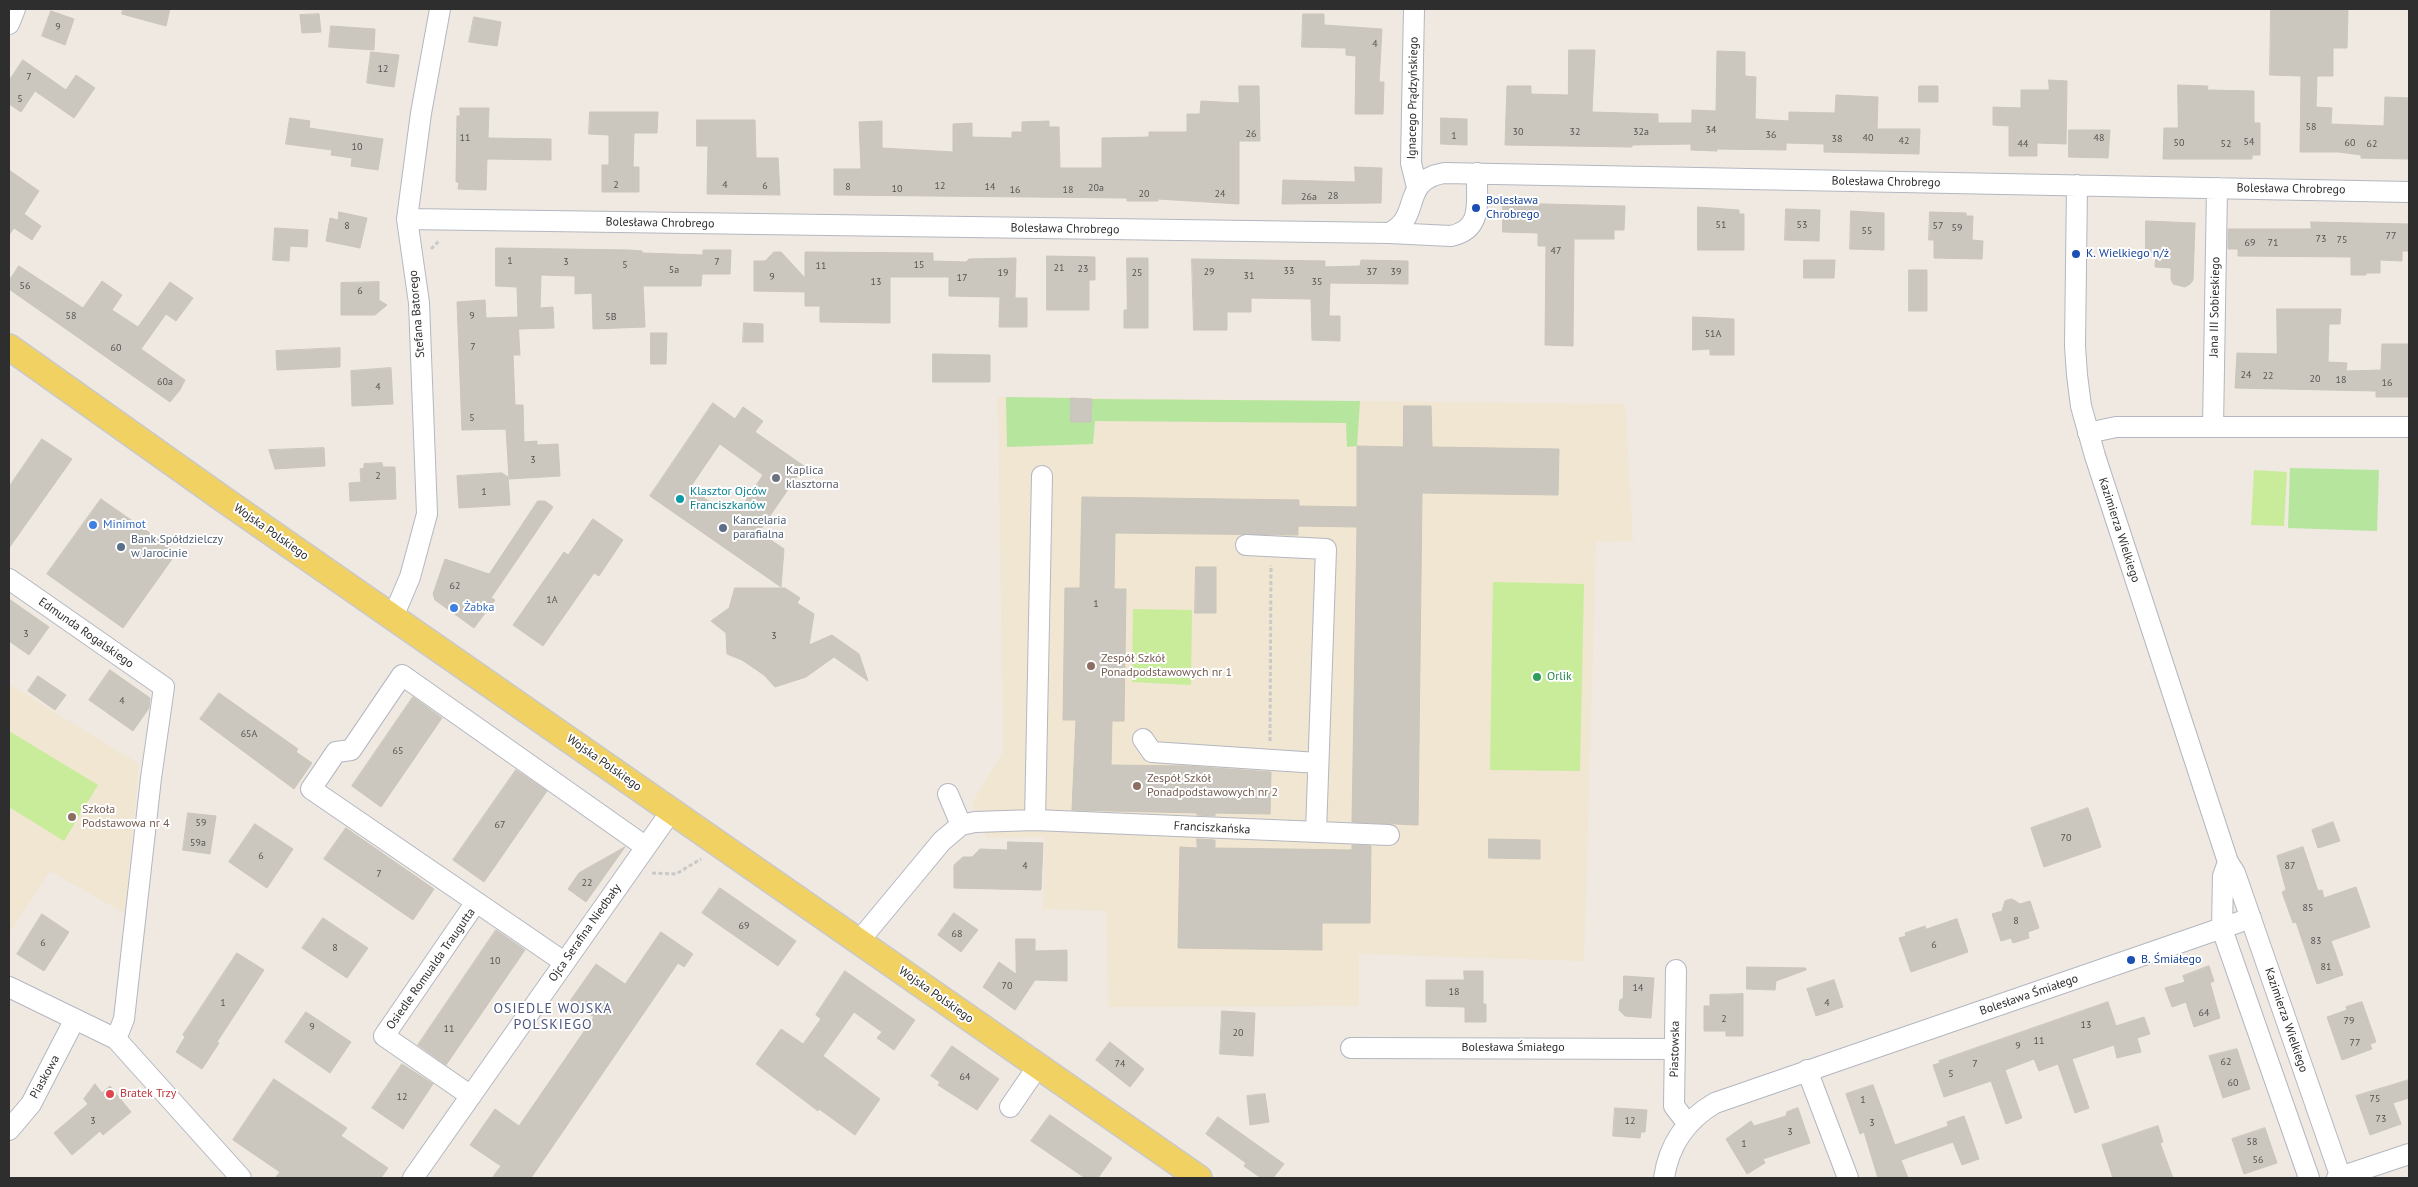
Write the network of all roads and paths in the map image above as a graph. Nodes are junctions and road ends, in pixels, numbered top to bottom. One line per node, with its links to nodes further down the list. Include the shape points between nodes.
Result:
1 (15, 9): 4 (street)
2 (440, 9): 10 (street, Stefana Batorego, via 421,113)
3 (1414, 9): 7 (street, Ignacego Prądzyńskiego, via 1411,164)
4 (9, 24)
5 (1477, 173): 6 (street, Bolesława Chrobrego); 7 (street, Bolesława Chrobrego, via 1432,175); 11 (street, Bolesława Chrobrego, via 1476,219 1471,228 1451,236)
6 (2077, 185): 8 (street, Bolesława Chrobrego); 15 (street, Kazimierza Wielkiego, via 2075,346 2081,406)
7 (1417, 187): 11 (street, via 1409,214 1398,229)
8 (2216, 188): 9 (street, Bolesława Chrobrego); 13 (street, Jana III Sobieskiego)
9 (2409, 192)
10 (407, 219): 11 (street, Bolesława Chrobrego); 20 (street, Stefana Batorego, via 419,303 428,514 410,577)
11 (1389, 233)
12 (9, 347): 20 (main road, Wojska Polskiego)
13 (2213, 427): 14 (street); 15 (street, via 2116,427)
14 (2409, 427)
15 (2088, 433): 32 (street, Kazimierza Wielkiego)
16 (1042, 476): 26 (street)
17 (1246, 545): 18 (street)
18 (1271, 546): 22 (path); 23 (street, via 1326,548)
19 (9, 579): 42 (street, Edmunda Rogalskiego, via 164,687 124,1019)
20 (393, 617): 25 (main road, Wojska Polskiego)
21 (1143, 739): 22 (street, via 1152,752)
22 (1269, 760): 23 (street)
23 (1318, 763): 28 (street)
24 (948, 794): 27 (street)
25 (672, 810): 30 (street, Ojca Serafina Niedbały); 37 (main road, Wojska Polskiego)
26 (1035, 820): 27 (street, Franciszkańska, via 975,822); 28 (street, Franciszkańska)
27 (960, 826): 37 (street, via 942,841)
28 (1316, 832): 29 (street, Franciszkańska)
29 (1389, 835)
30 (646, 847): 34 (street, via 402,675 351,750 336,752 311,789); 38 (street, Ojca Serafina Niedbały)
31 (704, 858): 33 (path, via 676,874)
32 (2228, 862): 35 (street, Kazimierza Wielkiego); 36 (street, via 2223,876)
33 (648, 873)
34 (476, 902): 38 (street, Osiedle Romualda Traugutta); 47 (street, Osiedle Romualda Traugutta, via 384,1036)
35 (2251, 918): 36 (street, Bolesława Śmiałego); 58 (street, Kazimierza Wielkiego)
36 (2222, 929): 46 (street, Bolesława Śmiałego); 57 (street)
37 (859, 941): 45 (main road, Wojska Polskiego)
38 (564, 962): 47 (street, Ojca Serafina Niedbały)
39 (1676, 970): 44 (street, Piastowska)
40 (9, 987): 41 (street)
41 (75, 1020): 42 (street); 50 (street, Piaskowa, via 31,1104)
42 (116, 1039): 52 (street)
43 (1352, 1048): 44 (street, Bolesława Śmiałego)
44 (1675, 1048): 49 (street, Piastowska, via 1674,1106)
45 (1038, 1066): 48 (street); 54 (main road, Wojska Polskiego)
46 (1807, 1070): 49 (street, via 1715,1103); 56 (street)
47 (471, 1096): 53 (street, Ojca Serafina Niedbały)
48 (1010, 1107)
49 (1687, 1123): 55 (street, via 1672,1146)
50 (9, 1130)
51 (2409, 1154): 58 (street)
52 (241, 1178)
53 (413, 1178)
54 (1199, 1178)
55 (1664, 1178)
56 (1848, 1178)
57 (2309, 1178)
58 (2340, 1178)

